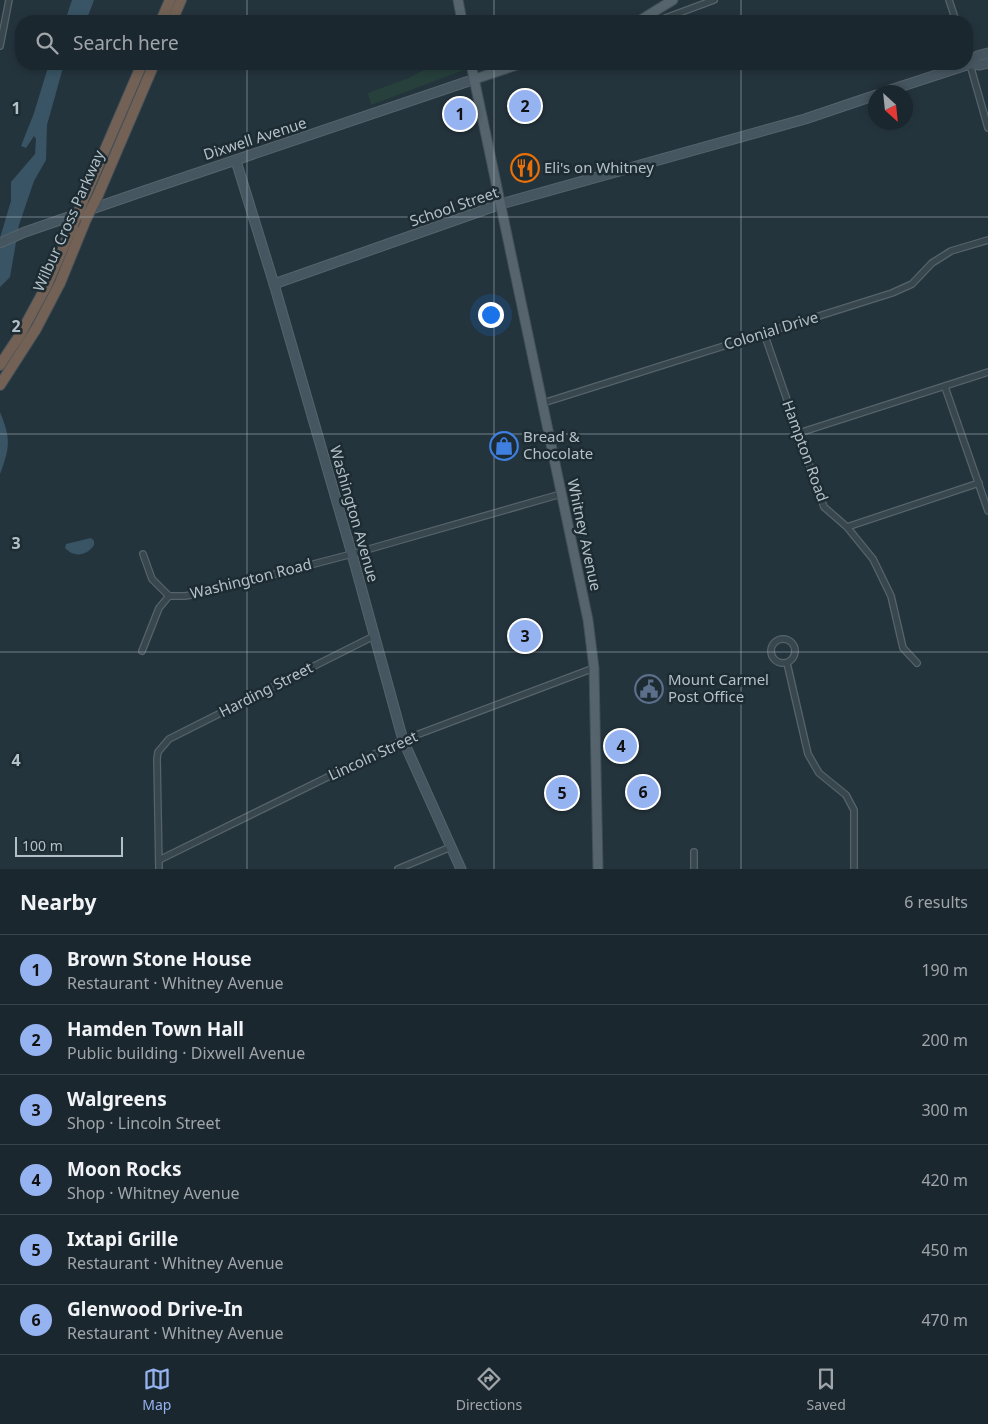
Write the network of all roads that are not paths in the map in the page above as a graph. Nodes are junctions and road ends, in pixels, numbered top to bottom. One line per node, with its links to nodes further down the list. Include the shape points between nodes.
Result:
1 (9, 0): 14 (street)
2 (170, 0): 8 (highway)
3 (181, 0): 9 (highway)
4 (458, 0): 10 (main road)
5 (673, 0): 11 (main road)
6 (714, 0): 12 (street)
7 (949, 0): 13 (street)
8 (164, 15)
9 (175, 15)
10 (461, 15)
11 (649, 15)
12 (674, 15)
13 (954, 15)
14 (0, 46)
15 (988, 53): 16 (street)
16 (973, 61)
17 (988, 63): 18 (street)
18 (973, 65)
19 (139, 70): 35 (highway, Wilbur Cross Parkway, bridge, via 47,285)
20 (151, 70): 37 (highway, Wilbur Cross Parkway, bridge, via 60,283 36,329)
21 (472, 70): 25 (main road, Whitney Avenue)
22 (503, 70): 25 (main road, Dixwell Avenue)
23 (952, 70): 26 (street)
24 (972, 70): 28 (street)
25 (475, 80): 29 (street, Dixwell Avenue); 30 (main road, Whitney Avenue)
26 (906, 85)
27 (868, 98): 30 (street, School Street, via 805,119)
28 (988, 128)
29 (236, 161): 32 (street, Dixwell Avenue); 33 (street, Washington Avenue)
30 (501, 204): 33 (street, School Street); 39 (main road, Whitney Avenue)
31 (988, 240): 34 (street, Colonial Drive, via 951,252 932,263 912,284 892,293)
32 (0, 243)
33 (274, 284): 46 (street, Washington Avenue)
34 (764, 333): 39 (street, Colonial Drive); 40 (street, Hampton Road)
35 (0, 365)
36 (988, 372): 38 (street)
37 (0, 385)
38 (945, 387): 40 (street); 41 (street)
39 (543, 403): 42 (main road, Whitney Avenue)
40 (799, 433): 44 (street, Hampton Road, via 824,507)
41 (979, 483): 43 (street); 44 (street)
42 (561, 494): 46 (street, Washington Road); 52 (main road, Whitney Avenue, via 588,620)
43 (988, 511)
44 (847, 527): 51 (street, Hampton Road, via 873,559 891,596 904,648)
45 (143, 554): 47 (street, Washington Road, via 152,579)
46 (352, 554): 47 (street, Washington Road, via 203,593); 48 (street, Washington Avenue)
47 (169, 596): 49 (street, via 159,608)
48 (374, 636): 53 (street, Washington Avenue); 56 (street, Harding Street, via 169,739 160,748 156,765)
49 (142, 651)
50 (787, 663): 50 (street, via 775,661 770,654 771,646 777,640 785,639 794,646 795,654); 62 (street, via 808,754 819,773 846,795 854,810)
51 (917, 663)
52 (594, 668): 53 (street, Lincoln Street); 60 (main road, Whitney Avenue)
53 (403, 740): 54 (street, Washington Avenue); 56 (street, Lincoln Street)
54 (451, 847): 58 (street); 59 (street, Washington Avenue)
55 (694, 852): 61 (street)
56 (159, 860): 57 (street)
57 (159, 869)
58 (398, 869)
59 (461, 869)
60 (598, 869)
61 (694, 869)
62 (854, 869)

